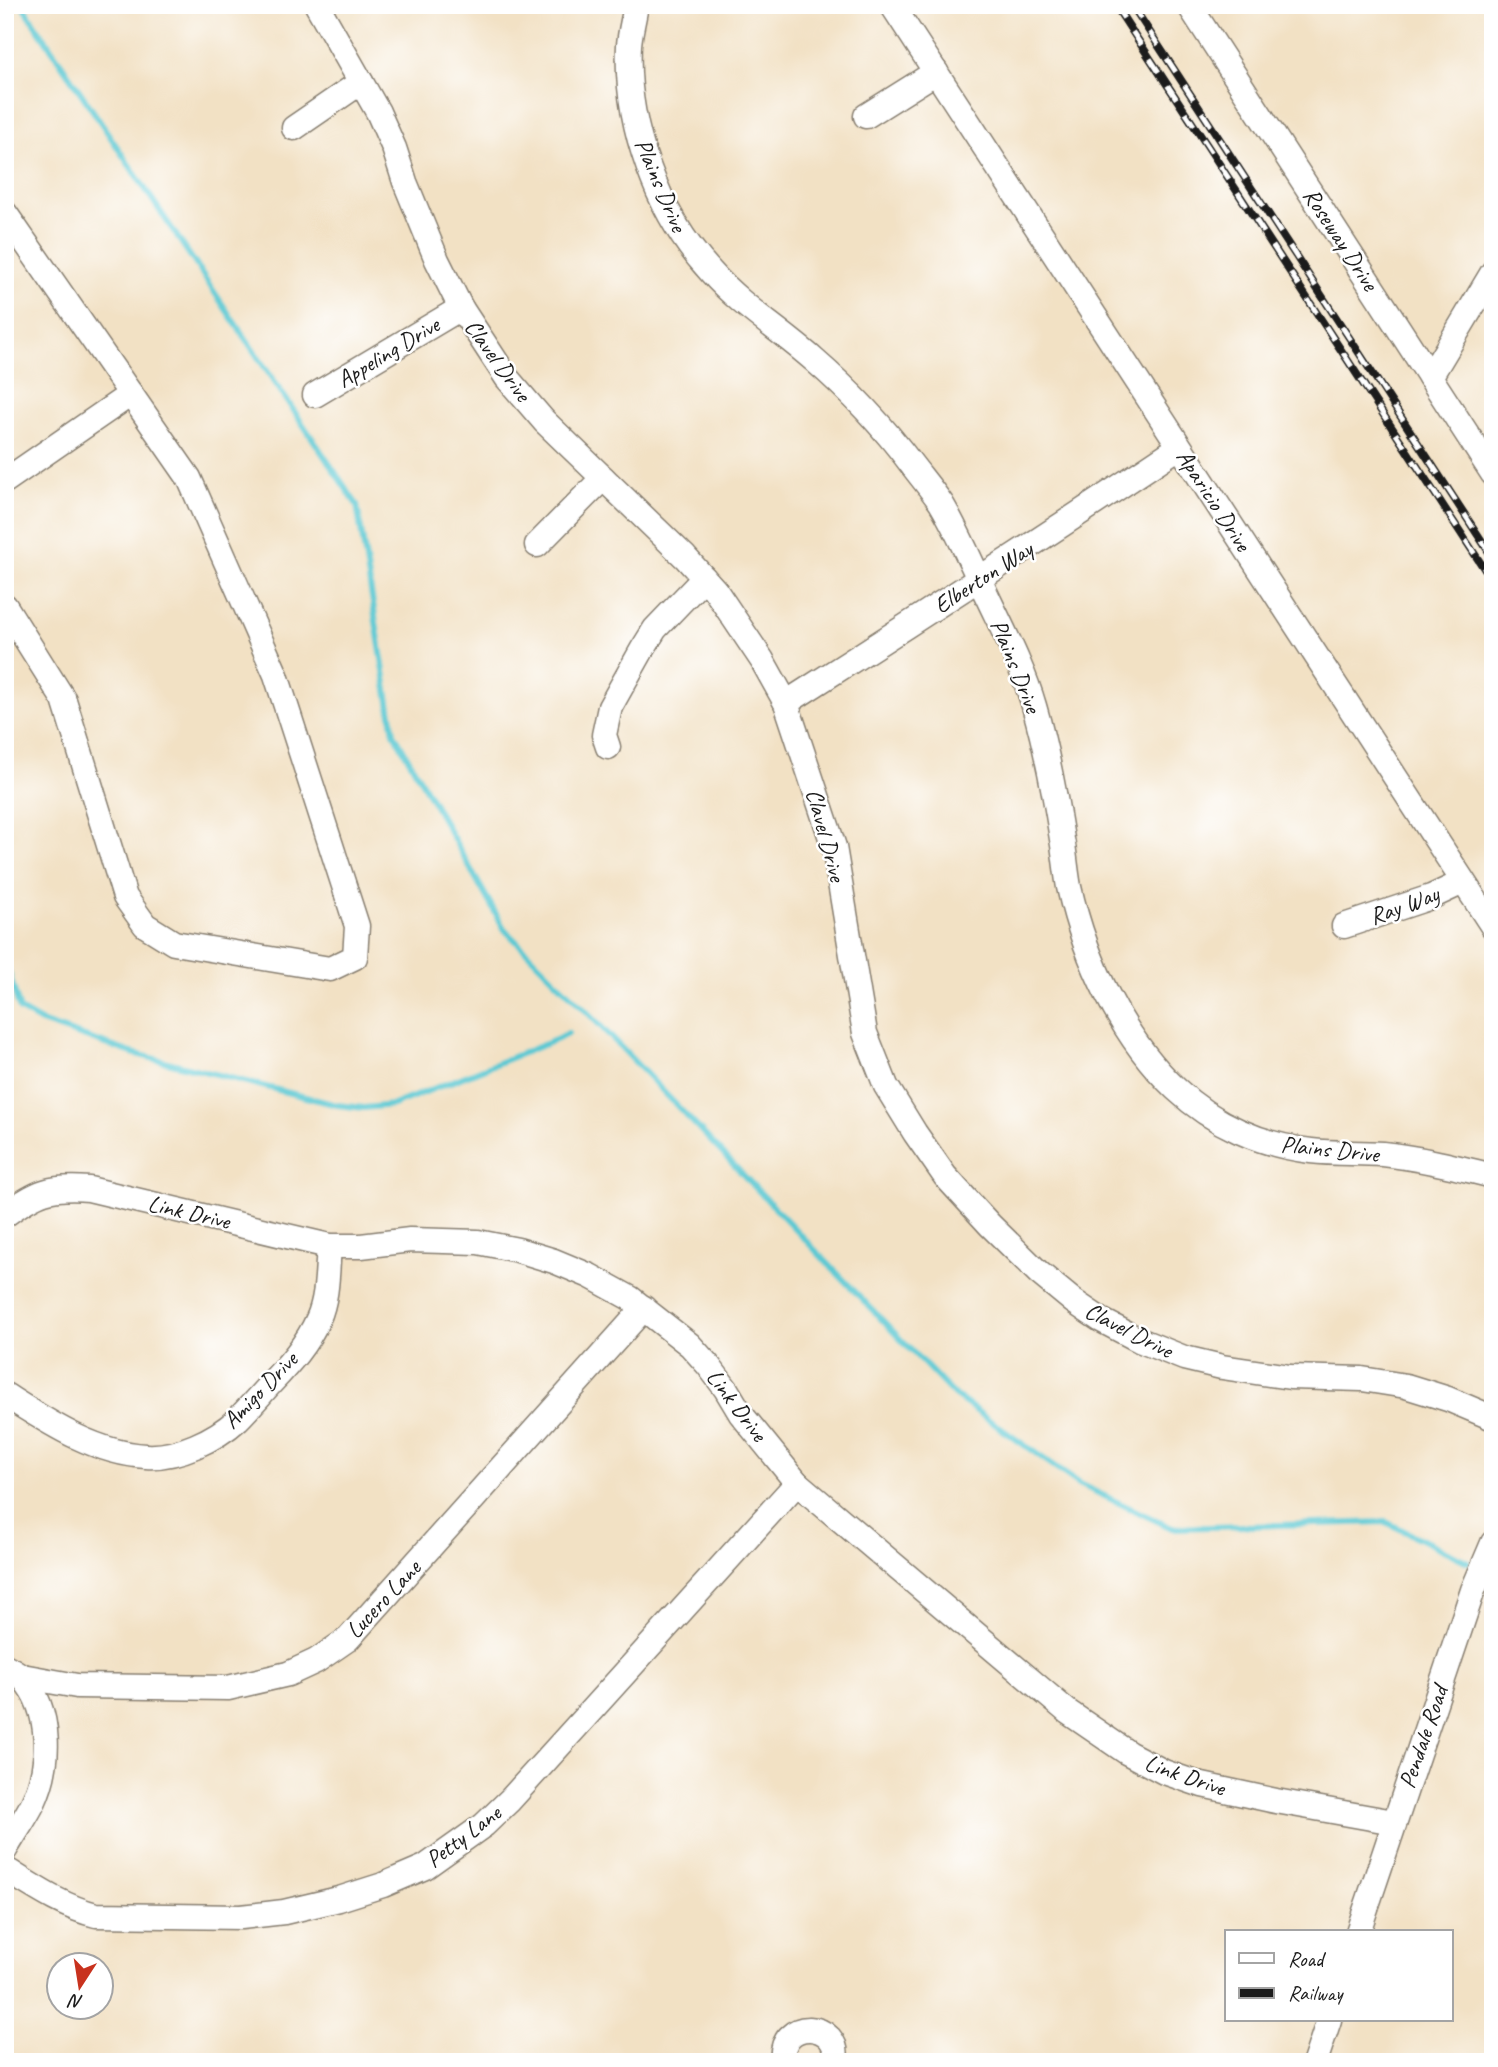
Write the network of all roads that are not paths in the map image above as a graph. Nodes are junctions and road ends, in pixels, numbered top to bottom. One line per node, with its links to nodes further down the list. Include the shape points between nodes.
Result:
1 (317, 5): 6 (street, Clavel Drive)
2 (636, 5): 21 (street, Plains Drive, via 629,43 639,141 680,235 709,271 815,360 888,434 940,501)
3 (892, 5): 5 (street, Aparicio Drive)
4 (1189, 5): 12 (street, Roseway Drive)
5 (936, 72): 7 (street); 15 (street, Aparicio Drive)
6 (361, 82): 8 (street); 11 (street, Clavel Drive)
7 (866, 116)
8 (294, 128)
9 (5, 213): 13 (street)
10 (1493, 272): 12 (street)
11 (461, 308): 14 (street, Appeling Drive); 17 (street, Clavel Drive, via 507,377)
12 (1430, 377): 16 (street, Roseway Drive)
13 (131, 394): 18 (street); 22 (street, via 189,478 276,675 356,926 355,957 330,970 174,943 145,925 125,897 64,700)
14 (315, 396)
15 (1179, 447): 21 (street, Elberton Way); 25 (street, Aparicio Drive)
16 (1493, 474)
17 (603, 478): 19 (street); 20 (street, Clavel Drive)
18 (5, 481)
19 (537, 545)
20 (704, 578): 23 (street, Clavel Drive, via 742,629); 24 (street, via 655,629 642,650 610,707 604,735)
21 (979, 578): 23 (street, Elberton Way); 28 (street, Plains Drive, via 1033,703 1082,934 1097,972 1149,1062 1200,1110 1259,1139 1313,1151 1429,1160)
22 (5, 606)
23 (786, 703): 33 (street, Clavel Drive, via 834,847 865,1033 886,1086 945,1176 990,1226 1073,1301 1139,1340 1222,1367 1406,1386)
24 (608, 747)
25 (1463, 881): 26 (street, Ray Way, via 1431,897); 27 (street, Aparicio Drive)
26 (1344, 926)
27 (1493, 928)
28 (1493, 1176)
29 (5, 1215): 30 (street, Link Drive, via 28,1198 54,1188 89,1189)
30 (328, 1246): 31 (street, Link Drive, via 410,1240 478,1242 554,1261); 32 (street, Amigo Drive, via 319,1317 295,1357 237,1420 193,1447 148,1457 115,1452 91,1444)
31 (644, 1308): 34 (street, Link Drive, via 708,1365); 36 (street, Lucero Lane, via 348,1639 316,1661 288,1674 228,1688 76,1686)
32 (5, 1395)
33 (1493, 1418)
34 (797, 1483): 37 (street, Link Drive, via 1068,1712 1128,1753 1202,1785); 39 (street, Petty Lane, via 510,1800 484,1825 425,1867 339,1899 241,1917 96,1915 49,1896)
35 (1493, 1543): 37 (street, Pendale Road)
36 (14, 1671): 38 (street, via 34,1694 42,1714 45,1758 33,1802)
37 (1394, 1822): 40 (street, Pendale Road)
38 (5, 1850)
39 (5, 1869)
40 (1359, 1930)
41 (1328, 2022): 44 (street)
42 (783, 2062): 43 (street, via 785,2042 808,2028 831,2040)
43 (835, 2062)
44 (1315, 2062)

